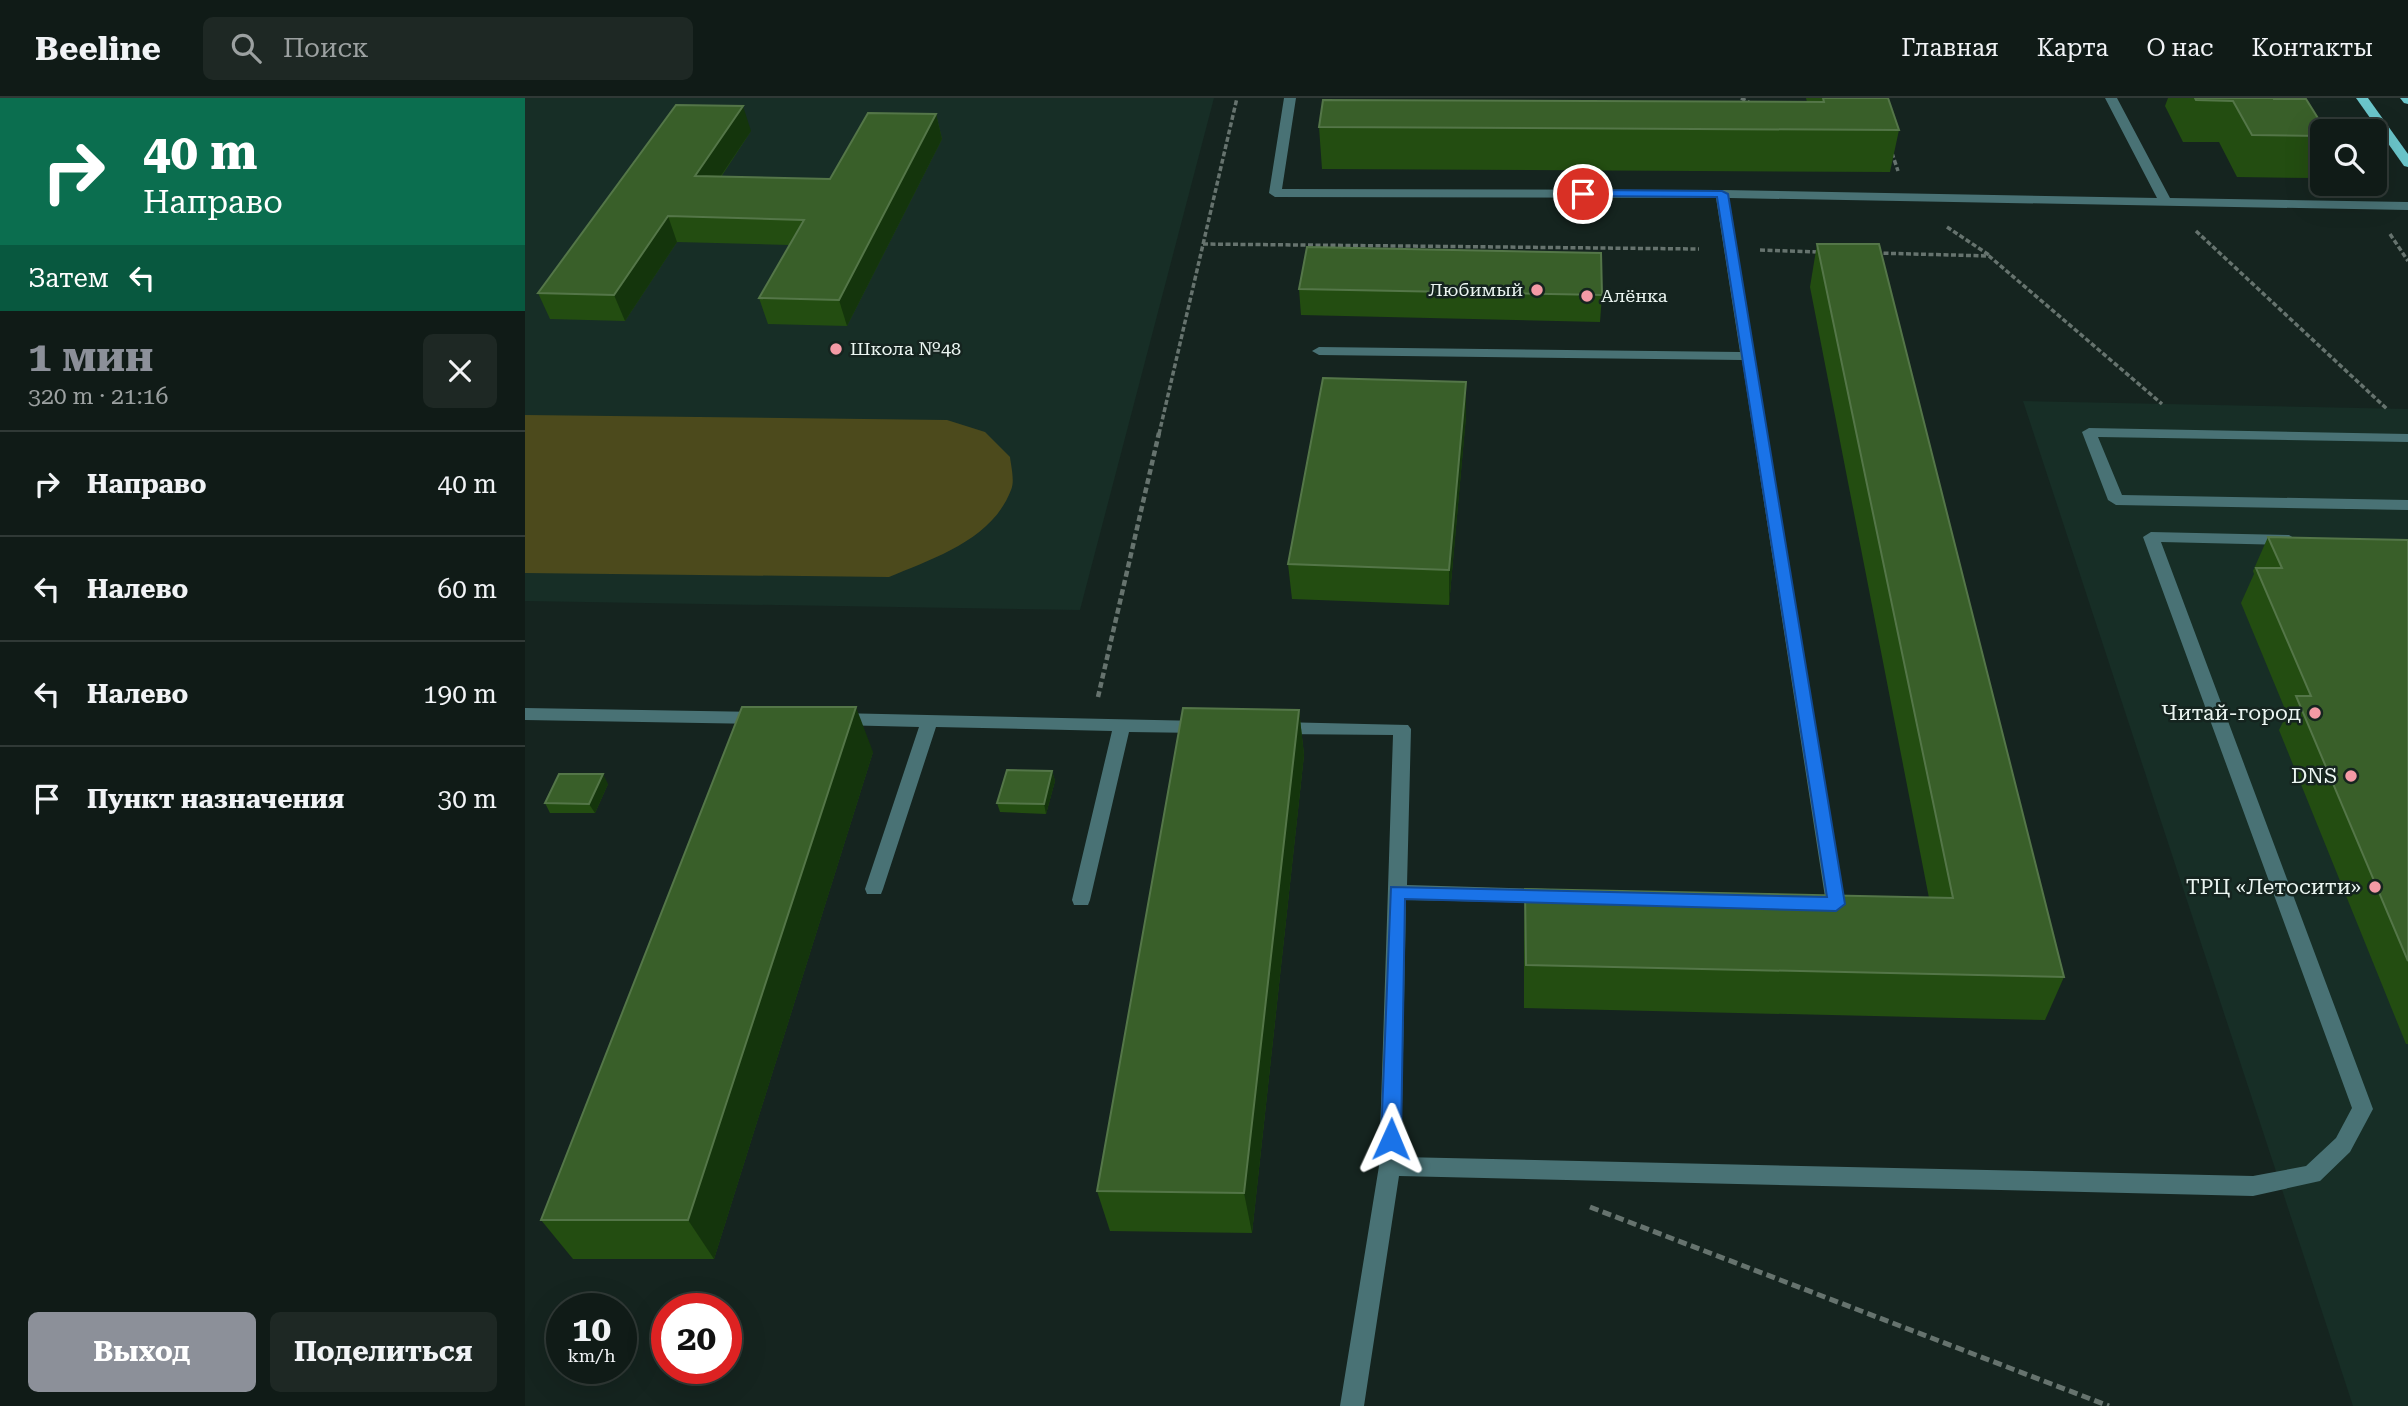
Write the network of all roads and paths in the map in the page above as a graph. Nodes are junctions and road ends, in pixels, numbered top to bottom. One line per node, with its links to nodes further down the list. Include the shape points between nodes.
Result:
1 (1237, 98): 23 (path)
2 (1290, 98): 10 (lane, via 1275,193)
3 (1741, 98): 6 (path)
4 (2111, 98): 11 (lane)
5 (2362, 98): 8 (main road)
6 (1752, 104)
7 (1891, 150): 9 (path)
8 (2408, 163)
9 (1898, 171)
10 (1722, 194): 11 (lane); 14 (lane)
11 (2166, 203): 12 (lane); 15 (path)
12 (2408, 206)
13 (1319, 351): 14 (lane)
14 (1749, 356): 31 (lane, via 1836,904)
15 (2388, 410)
16 (2408, 438): 17 (lane, via 2089,432 2116,500)
17 (2408, 505)
18 (2313, 540): 32 (lane, via 2151,537 2363,1109 2343,1145 2312,1174 2253,1186)
19 (525, 714): 20 (lane)
20 (784, 718)
21 (824, 719): 22 (lane)
22 (930, 720): 23 (lane); 27 (lane)
23 (1091, 724): 24 (lane)
24 (1122, 726): 25 (lane); 30 (lane)
25 (1220, 727)
26 (1262, 727): 28 (lane, via 1402,729)
27 (874, 888)
28 (1397, 892): 29 (lane); 32 (lane)
29 (1562, 896)
30 (1081, 900)
31 (1809, 903)
32 (1391, 1166): 34 (lane)
33 (1583, 1204): 35 (path)
34 (1352, 1406)
35 (2109, 1406)

